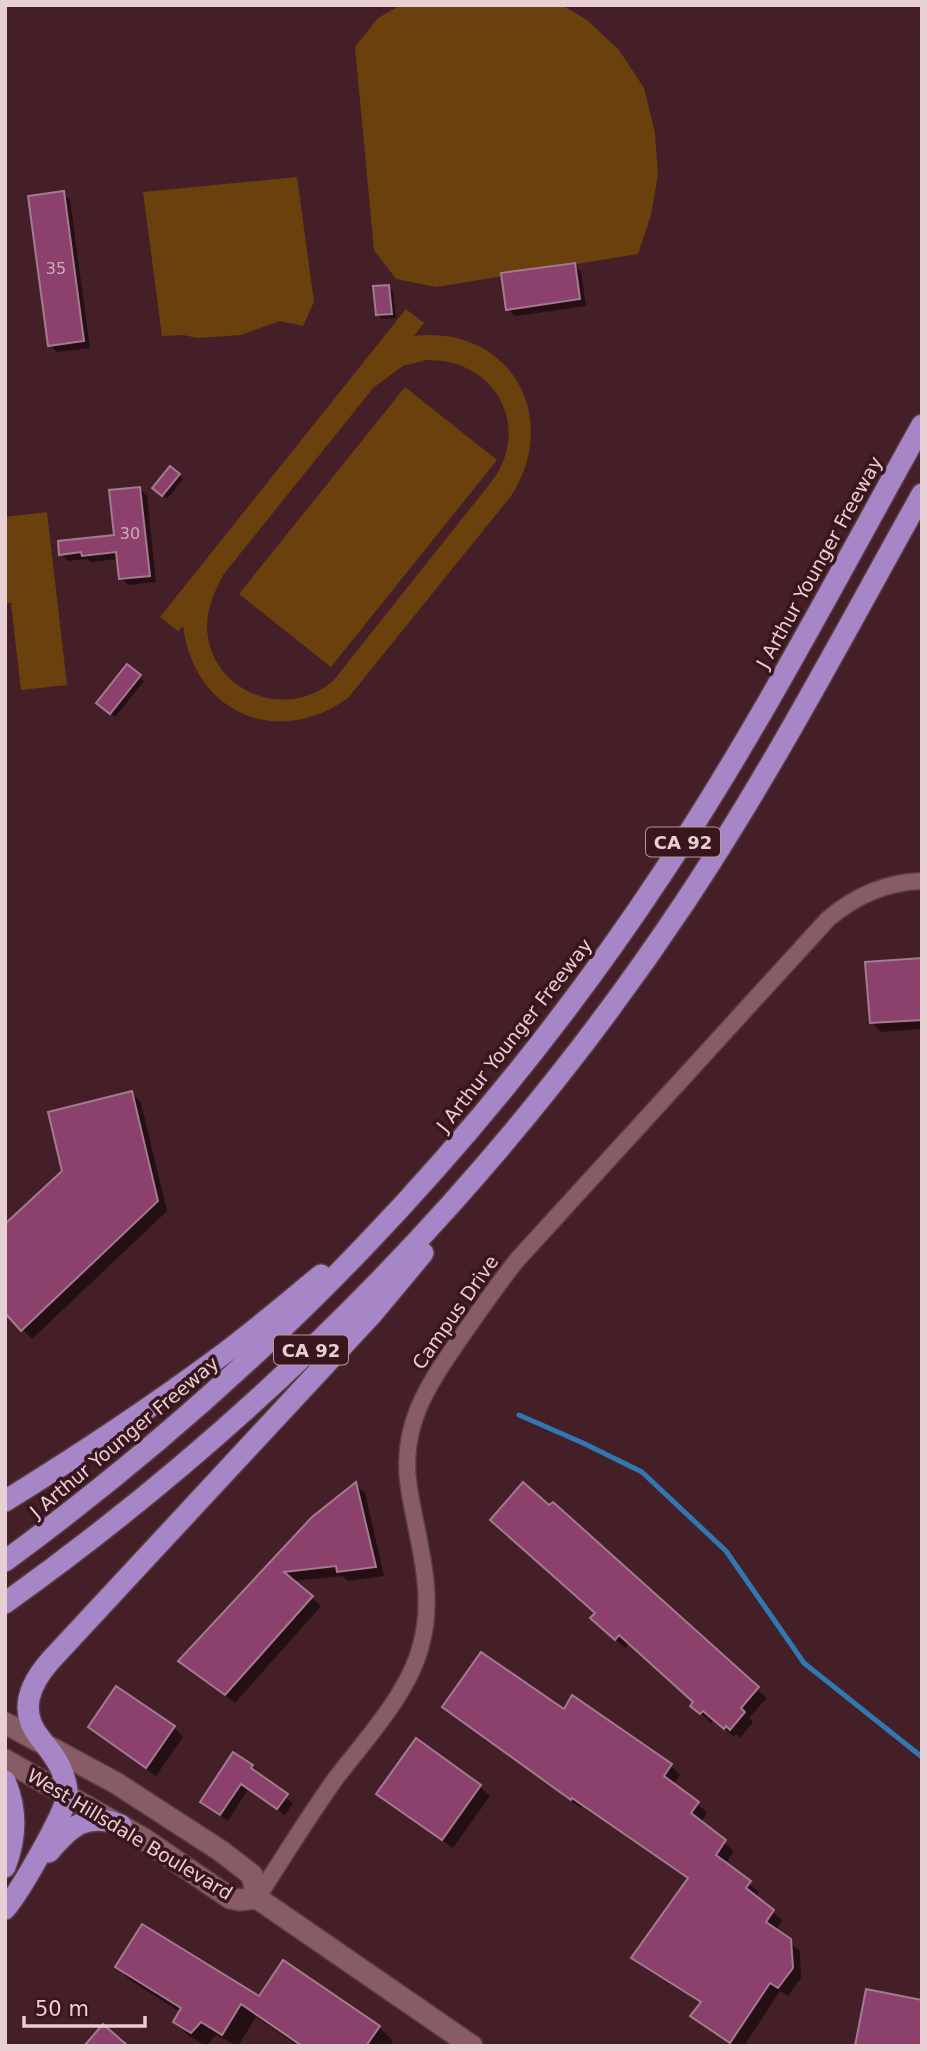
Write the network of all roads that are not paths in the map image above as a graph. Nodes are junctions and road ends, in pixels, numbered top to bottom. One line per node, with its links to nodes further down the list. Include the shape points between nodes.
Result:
1 (922, 425): 5 (highway, J Arthur Younger Freeway / CA 92, via 735,757 663,873 545,1038)
2 (922, 494): 4 (highway, CA 92, via 696,886 602,1020)
3 (922, 881): 19 (street, Campus Drive, via 877,889 828,919 517,1260 433,1378 416,1411 407,1451 427,1588 419,1654 402,1688)
4 (492, 1158): 7 (highway, CA 92, via 307,1354); 12 (highway, via 382,1303 38,1675 30,1690 28,1712 33,1728)
5 (389, 1222): 6 (highway, via 189,1379); 8 (highway, J Arthur Younger Freeway / CA 92, via 217,1390 120,1474)
6 (5, 1501)
7 (112, 1523): 9 (highway, CA 92); 10 (highway)
8 (5, 1561)
9 (5, 1603)
10 (5, 1617)
11 (5, 1723): 12 (main road, West Hillsdale Boulevard)
12 (49, 1746): 15 (highway); 19 (main road, West Hillsdale Boulevard, via 235,1861 252,1875)
13 (5, 1760): 15 (main road, West Hillsdale Boulevard)
14 (5, 1781): 17 (highway, via 14,1826)
15 (67, 1794): 16 (main road, West Hillsdale Boulevard); 18 (highway)
16 (121, 1825): 18 (highway, via 100,1820 80,1823); 19 (main road, West Hillsdale Boulevard, via 230,1898)
17 (5, 1867)
18 (27, 1877): 20 (highway)
19 (257, 1898): 21 (main road, West Hillsdale Boulevard)
20 (5, 1909)
21 (442, 2038): 22 (main road, West Hillsdale Boulevard)
22 (472, 2046)

